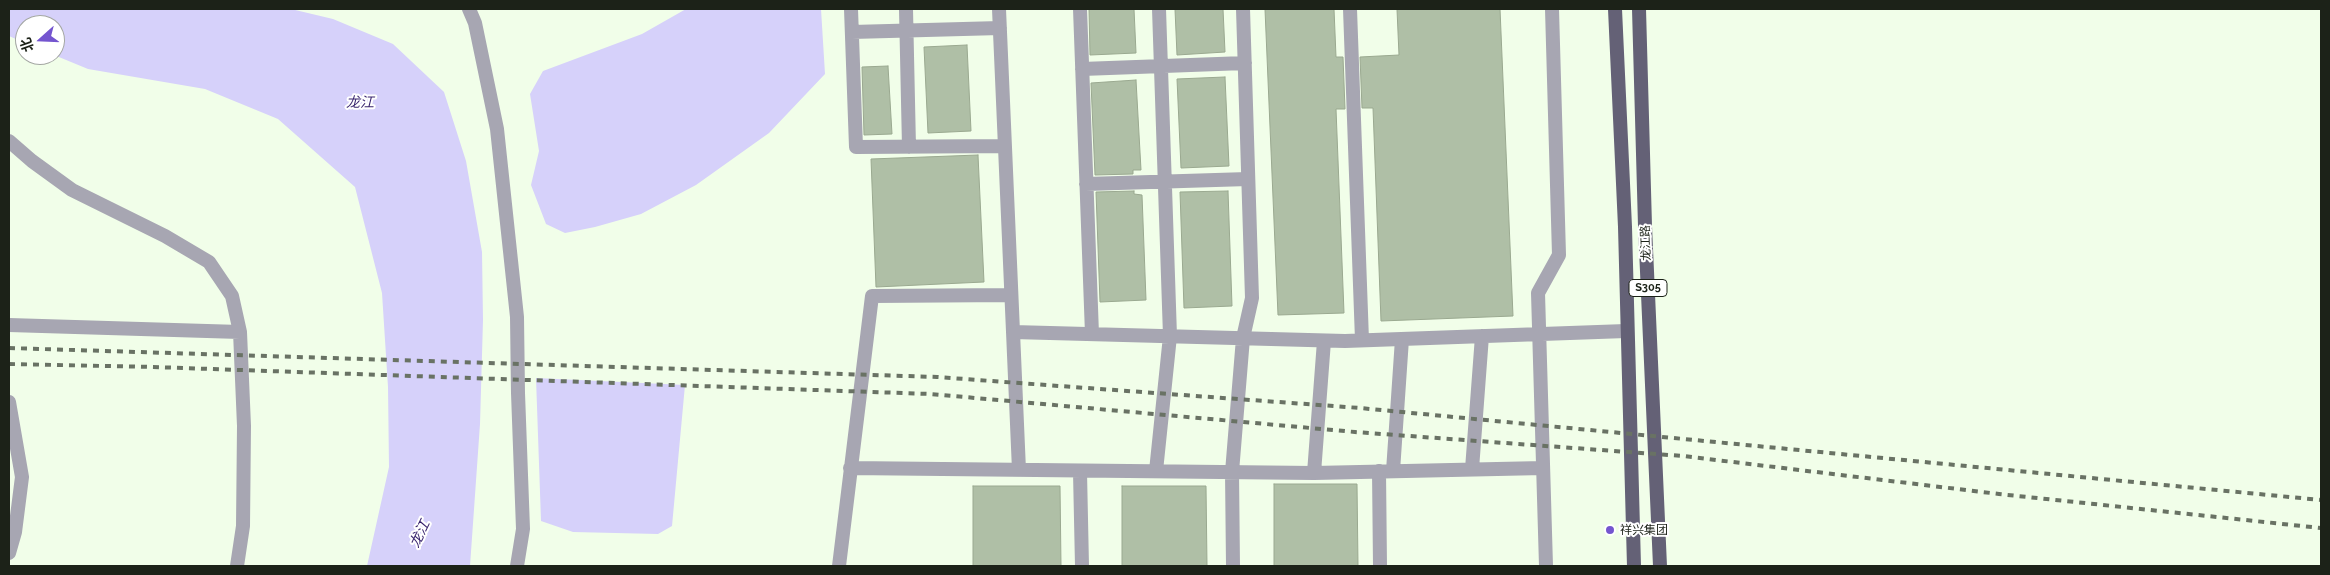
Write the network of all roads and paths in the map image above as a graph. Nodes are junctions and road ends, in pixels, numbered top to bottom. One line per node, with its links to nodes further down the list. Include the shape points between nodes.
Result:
1 (470, 9): 49 (street, via 497,129 517,317 523,529)
2 (851, 9): 14 (street)
3 (906, 9): 13 (street)
4 (1000, 9): 12 (street)
5 (1080, 9): 17 (street)
6 (1159, 9): 16 (street)
7 (1243, 9): 15 (street)
8 (1350, 9): 35 (street)
9 (1552, 9): 30 (street, via 1559,255 1538,292)
10 (1615, 9): 26 (main road, 龙江路 / S305, via 1625,227)
11 (1639, 9): 56 (main road, 龙江路 / S305)
12 (1000, 28): 13 (street); 19 (street)
13 (906, 31): 14 (street); 20 (street)
14 (852, 32): 20 (street, via 856,147)
15 (1245, 63): 16 (street); 21 (street)
16 (1160, 66): 17 (street); 22 (street)
17 (1082, 69): 23 (street)
18 (9, 141): 27 (street, via 72,190 210,262 232,296)
19 (1005, 146): 20 (street); 24 (street)
20 (909, 147)
21 (1248, 179): 22 (street); 33 (street, via 1252,298)
22 (1164, 182): 23 (street); 31 (street)
23 (1086, 184): 29 (street)
24 (1011, 295): 28 (street); 38 (street, via 872,296)
25 (9, 325): 27 (street)
26 (1626, 331): 30 (street); 55 (main road, 龙江路 / S305)
27 (240, 332): 48 (street, via 243,516)
28 (1013, 332): 29 (street); 41 (street)
29 (1092, 334): 31 (street)
30 (1540, 334): 32 (street); 39 (street)
31 (1170, 336): 33 (street); 42 (street)
32 (1482, 336): 34 (street); 40 (street)
33 (1243, 338): 36 (street); 45 (street)
34 (1402, 339): 35 (street); 43 (street)
35 (1362, 340): 36 (street)
36 (1324, 341): 46 (street)
37 (9, 402): 47 (street, via 22,476)
38 (850, 468): 41 (street); 50 (street)
39 (1543, 468): 40 (street); 54 (street)
40 (1472, 469): 43 (street)
41 (1019, 470): 44 (street)
42 (1156, 471): 44 (street); 45 (street)
43 (1386, 471): 46 (street); 53 (street)
44 (1080, 472): 51 (street)
45 (1232, 472): 46 (street); 52 (street)
46 (1314, 473)
47 (9, 553)
48 (237, 566)
49 (518, 566)
50 (839, 566)
51 (1082, 566)
52 (1233, 566)
53 (1380, 566)
54 (1546, 566)
55 (1634, 566)
56 (1660, 566)

